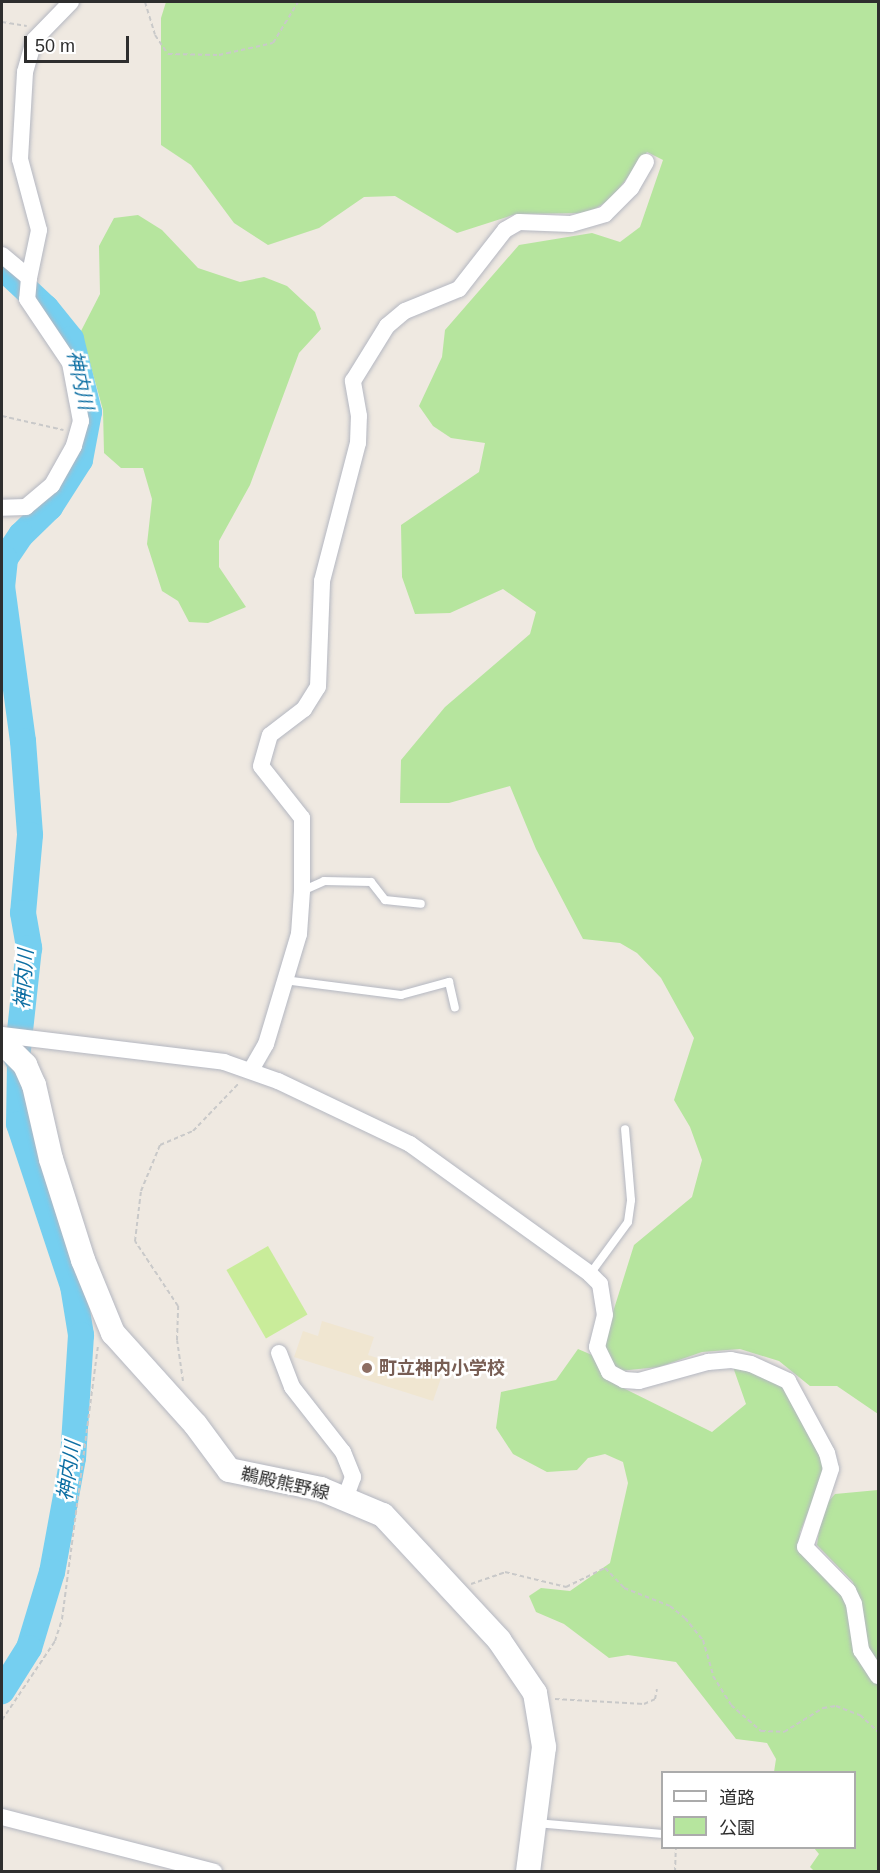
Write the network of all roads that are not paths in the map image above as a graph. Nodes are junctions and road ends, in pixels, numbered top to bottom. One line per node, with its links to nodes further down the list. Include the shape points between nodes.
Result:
1 (71, 2): 4 (street, via 34,40 25,72 20,159 39,230)
2 (646, 162): 6 (street, via 631,188 605,214 571,224 519,222 505,230 459,289 405,310 387,326 353,381 359,416 358,443 322,581 318,687 304,709 270,735 261,766 302,818)
3 (2, 255): 4 (street)
4 (29, 278): 5 (street, via 27,299 70,363 80,408 78,433 52,485 37,501 26,507)
5 (2, 508)
6 (302, 891): 7 (lane, via 324,881 371,882 385,900); 8 (street, via 299,934)
7 (421, 904)
8 (284, 980): 9 (lane, via 401,994 450,982); 12 (street, via 266,1044)
9 (455, 1006)
10 (2, 1035): 12 (street, via 224,1062)
11 (2, 1042): 16 (main road, 鵜殿熊野線, via 25,1065 34,1085 51,1159 102,1312 113,1333 195,1424 230,1470 321,1489)
12 (251, 1070): 14 (street, via 410,1144)
13 (625, 1129): 14 (lane, via 631,1200 628,1222)
14 (590, 1274): 17 (street, via 600,1284 605,1314 597,1347 609,1372 639,1382 708,1362 731,1360 751,1364 788,1381 827,1453 831,1469 805,1547 848,1591 854,1604 861,1650)
15 (279, 1353): 16 (street, via 292,1387 343,1452 353,1477)
16 (345, 1499): 19 (main road, 鵜殿熊野線, via 383,1515 499,1640 537,1698 544,1747)
17 (879, 1676)
18 (2, 1817): 21 (street)
19 (533, 1822): 20 (lane); 22 (main road, 鵜殿熊野線)
20 (661, 1834)
21 (214, 1872)
22 (528, 1872)

